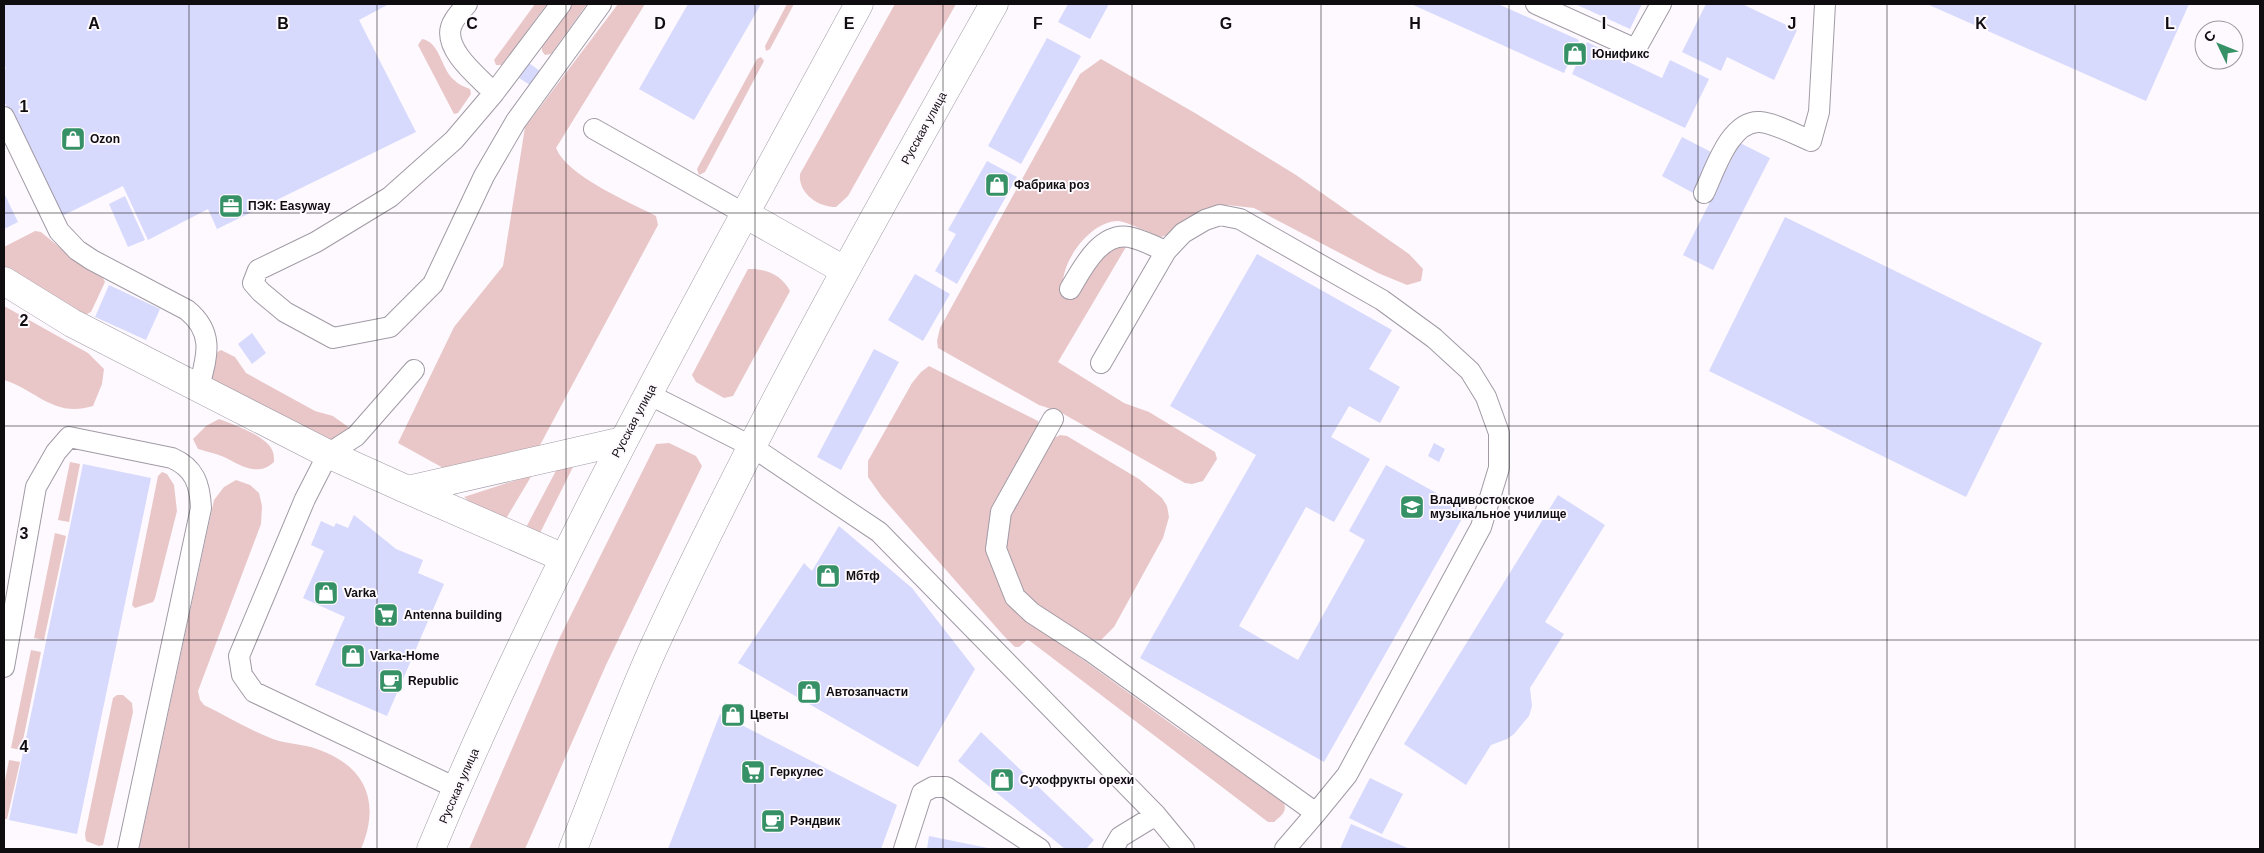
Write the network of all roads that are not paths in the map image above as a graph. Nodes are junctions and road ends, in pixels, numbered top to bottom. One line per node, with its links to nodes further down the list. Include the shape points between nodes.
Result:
1 (467, 4): 9 (lane)
2 (561, 4): 10 (lane)
3 (601, 4): 10 (lane, via 516,121 484,176 433,284 390,327 333,338 285,312 261,292 253,282 258,270 316,242 390,197 454,140)
4 (859, 4): 14 (main road, Русская улица)
5 (994, 4): 16 (main road, Русская улица)
6 (1536, 4): 7 (lane, via 1631,47 1637,47)
7 (1661, 4)
8 (1825, 4): 13 (lane, via 1819,112 1810,141 1761,122 1747,123 1732,135)
9 (450, 12): 10 (lane, via 452,39 458,54)
10 (494, 93)
11 (4, 117): 21 (lane, via 58,231 92,260 196,318 205,332 207,356)
12 (594, 129): 14 (lane)
13 (1704, 193)
14 (745, 214): 16 (main road); 22 (main road, Русская улица)
15 (1166, 251): 18 (lane, via 1128,237 1110,240 1088,258); 19 (lane); 31 (lane, via 1183,233 1205,220 1220,215 1240,218 1382,300 1434,338 1470,371 1486,397 1499,433 1499,468 1481,528 1348,775)
16 (844, 270): 25 (main road, Русская улица)
17 (4, 281): 21 (main road, via 72,323)
18 (1070, 289)
19 (1101, 362)
20 (414, 370): 26 (lane, via 356,436)
21 (199, 388): 26 (main road)
22 (648, 394): 24 (main road, Русская улица); 25 (lane)
23 (1053, 419): 31 (lane, via 1001,512 996,549 1015,597 1032,613 1089,650)
24 (623, 441): 27 (main road); 28 (main road, Русская улица)
25 (751, 446): 32 (lane, via 879,532); 35 (main road, Русская улица, via 657,640)
26 (328, 454): 27 (main road); 30 (lane, via 305,499 239,656 242,675 254,692)
27 (408, 490): 28 (main road)
28 (564, 558): 30 (main road, Русская улица)
29 (4, 667): 33 (lane, via 36,487 56,452 69,437 172,458 192,470 199,485 201,508)
30 (456, 788): 34 (main road, Русская улица)
31 (1316, 813): 40 (lane)
32 (1156, 815): 38 (lane, via 1120,837); 39 (lane)
33 (128, 849)
34 (431, 849)
35 (573, 849)
36 (904, 849): 37 (lane, via 922,792 933,787 946,787)
37 (1040, 849)
38 (1112, 849)
39 (1184, 849)
40 (1285, 849)

